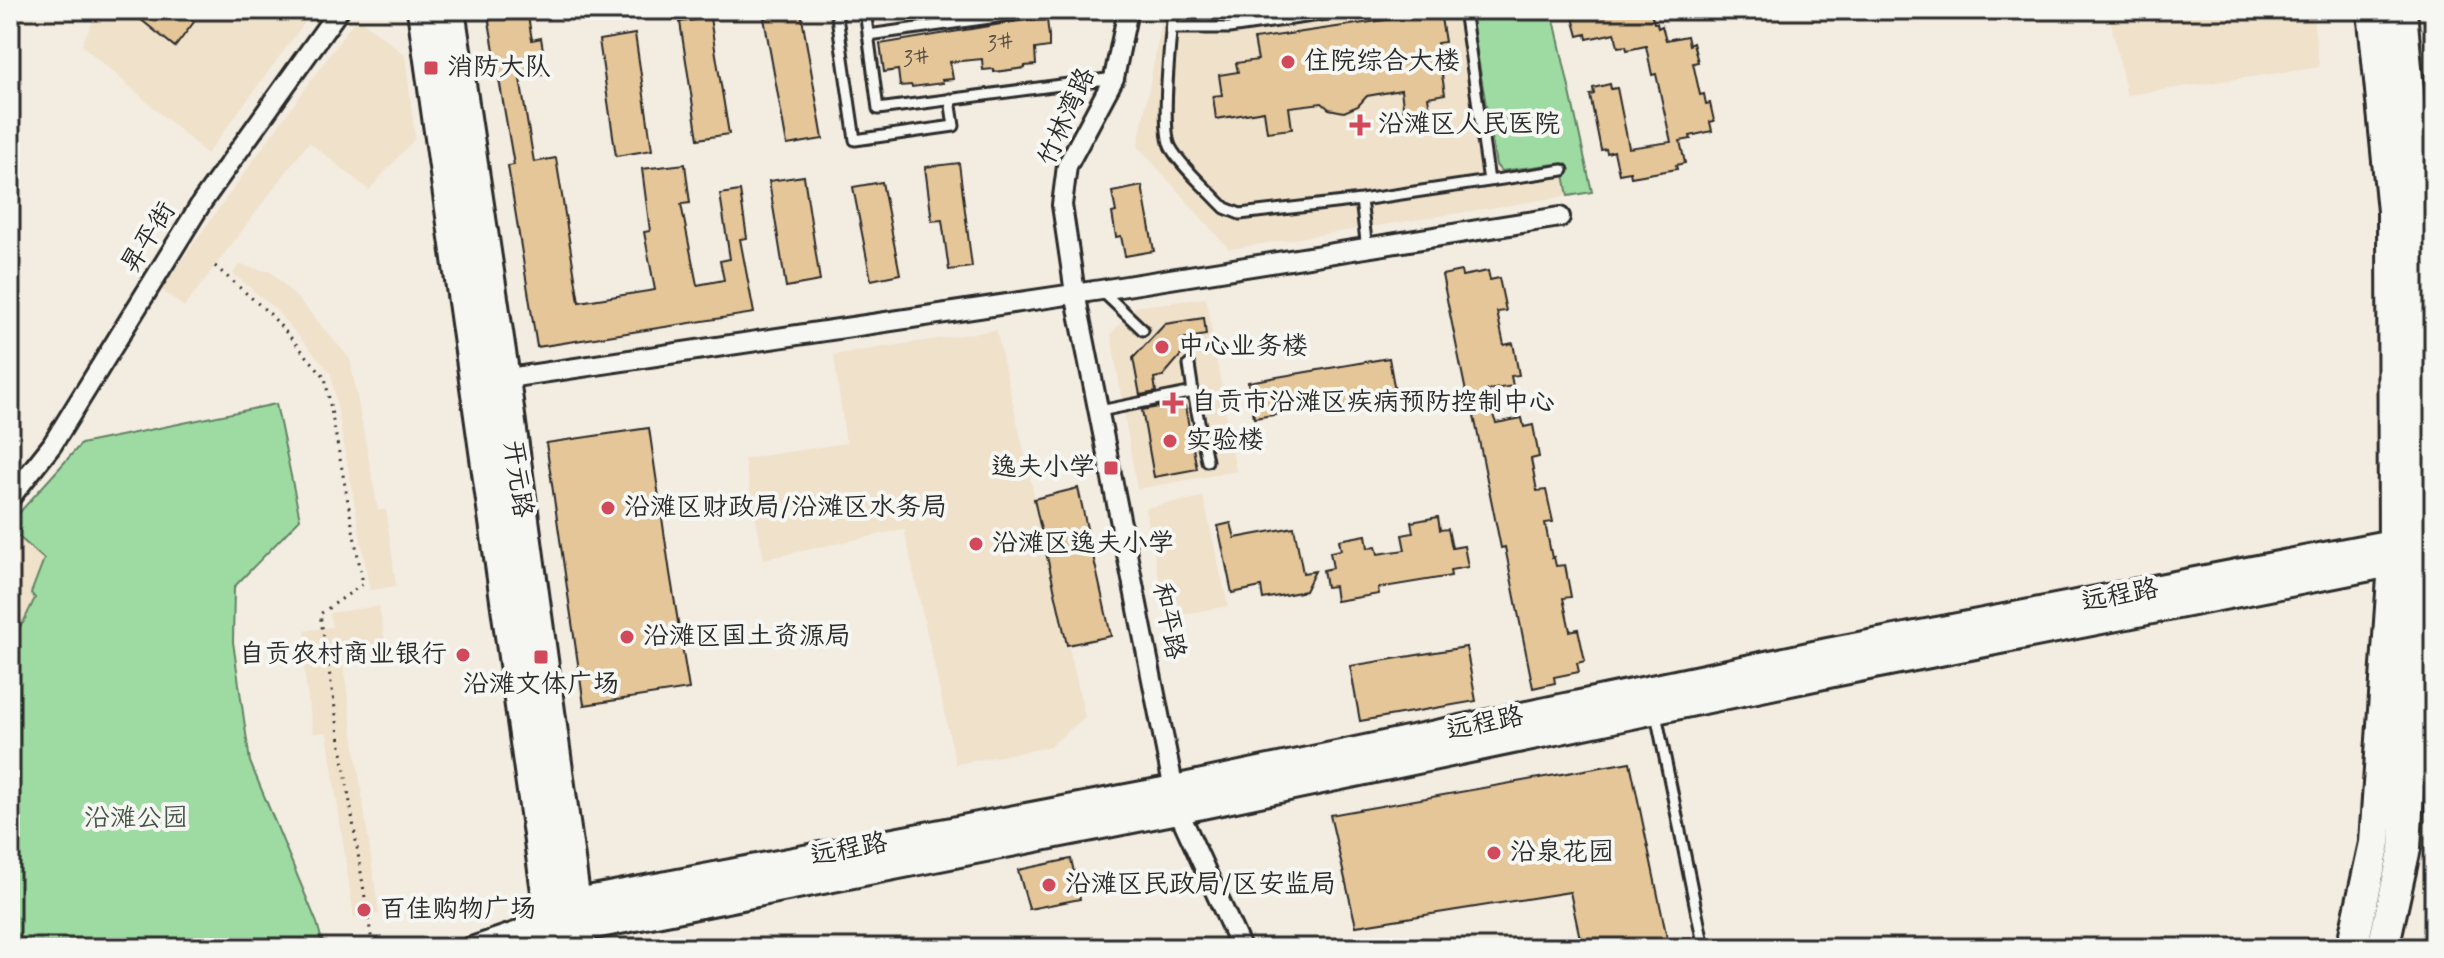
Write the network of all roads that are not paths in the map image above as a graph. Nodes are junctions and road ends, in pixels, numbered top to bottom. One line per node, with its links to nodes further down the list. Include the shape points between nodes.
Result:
1 (339, 10): 30 (street, 昇平街, via 202,202 52,445)
2 (423, 10): 26 (main road, 开元路)
3 (449, 10): 26 (main road, 开元路)
4 (836, 10): 16 (lane, via 855,140 954,126)
5 (865, 10): 14 (lane)
6 (1026, 10): 14 (lane)
7 (1128, 10): 15 (street, 竹林湾路)
8 (1173, 10): 13 (lane)
9 (1355, 10): 13 (lane, via 1229,28)
10 (1464, 10): 18 (lane)
11 (2373, 10): 31 (main road, via 2393,211)
12 (2401, 10): 31 (main road, via 2418,206)
13 (1171, 28): 19 (lane, via 1168,141 1225,208 1249,215)
14 (868, 35): 16 (lane, via 878,109)
15 (1114, 78): 16 (lane); 23 (street, 竹林湾路, via 1067,166 1062,205)
16 (950, 99)
17 (1563, 170): 18 (lane)
18 (1489, 181): 19 (lane)
19 (1361, 200): 21 (lane)
20 (1560, 217): 21 (street)
21 (1367, 249): 22 (street)
22 (1101, 290): 23 (street); 24 (lane)
23 (1075, 293): 26 (street); 28 (street, 和平路)
24 (1143, 330)
25 (1189, 365): 27 (lane)
26 (490, 381): 34 (main road, 开元路)
27 (1193, 392): 28 (lane); 29 (lane)
28 (1100, 411): 33 (street, 和平路)
29 (1207, 461)
30 (10, 498)
31 (2407, 550): 32 (main road, 远程路); 33 (main road, 远程路, via 1828,652); 38 (main road, via 2375,843); 39 (main road, via 2405,848)
32 (1655, 710): 33 (main road, 远程路); 37 (lane)
33 (1176, 800): 34 (main road, 远程路); 36 (street, 和平路)
34 (559, 928): 35 (street)
35 (468, 948)
36 (1241, 948)
37 (1704, 948)
38 (2352, 948)
39 (2383, 948)

